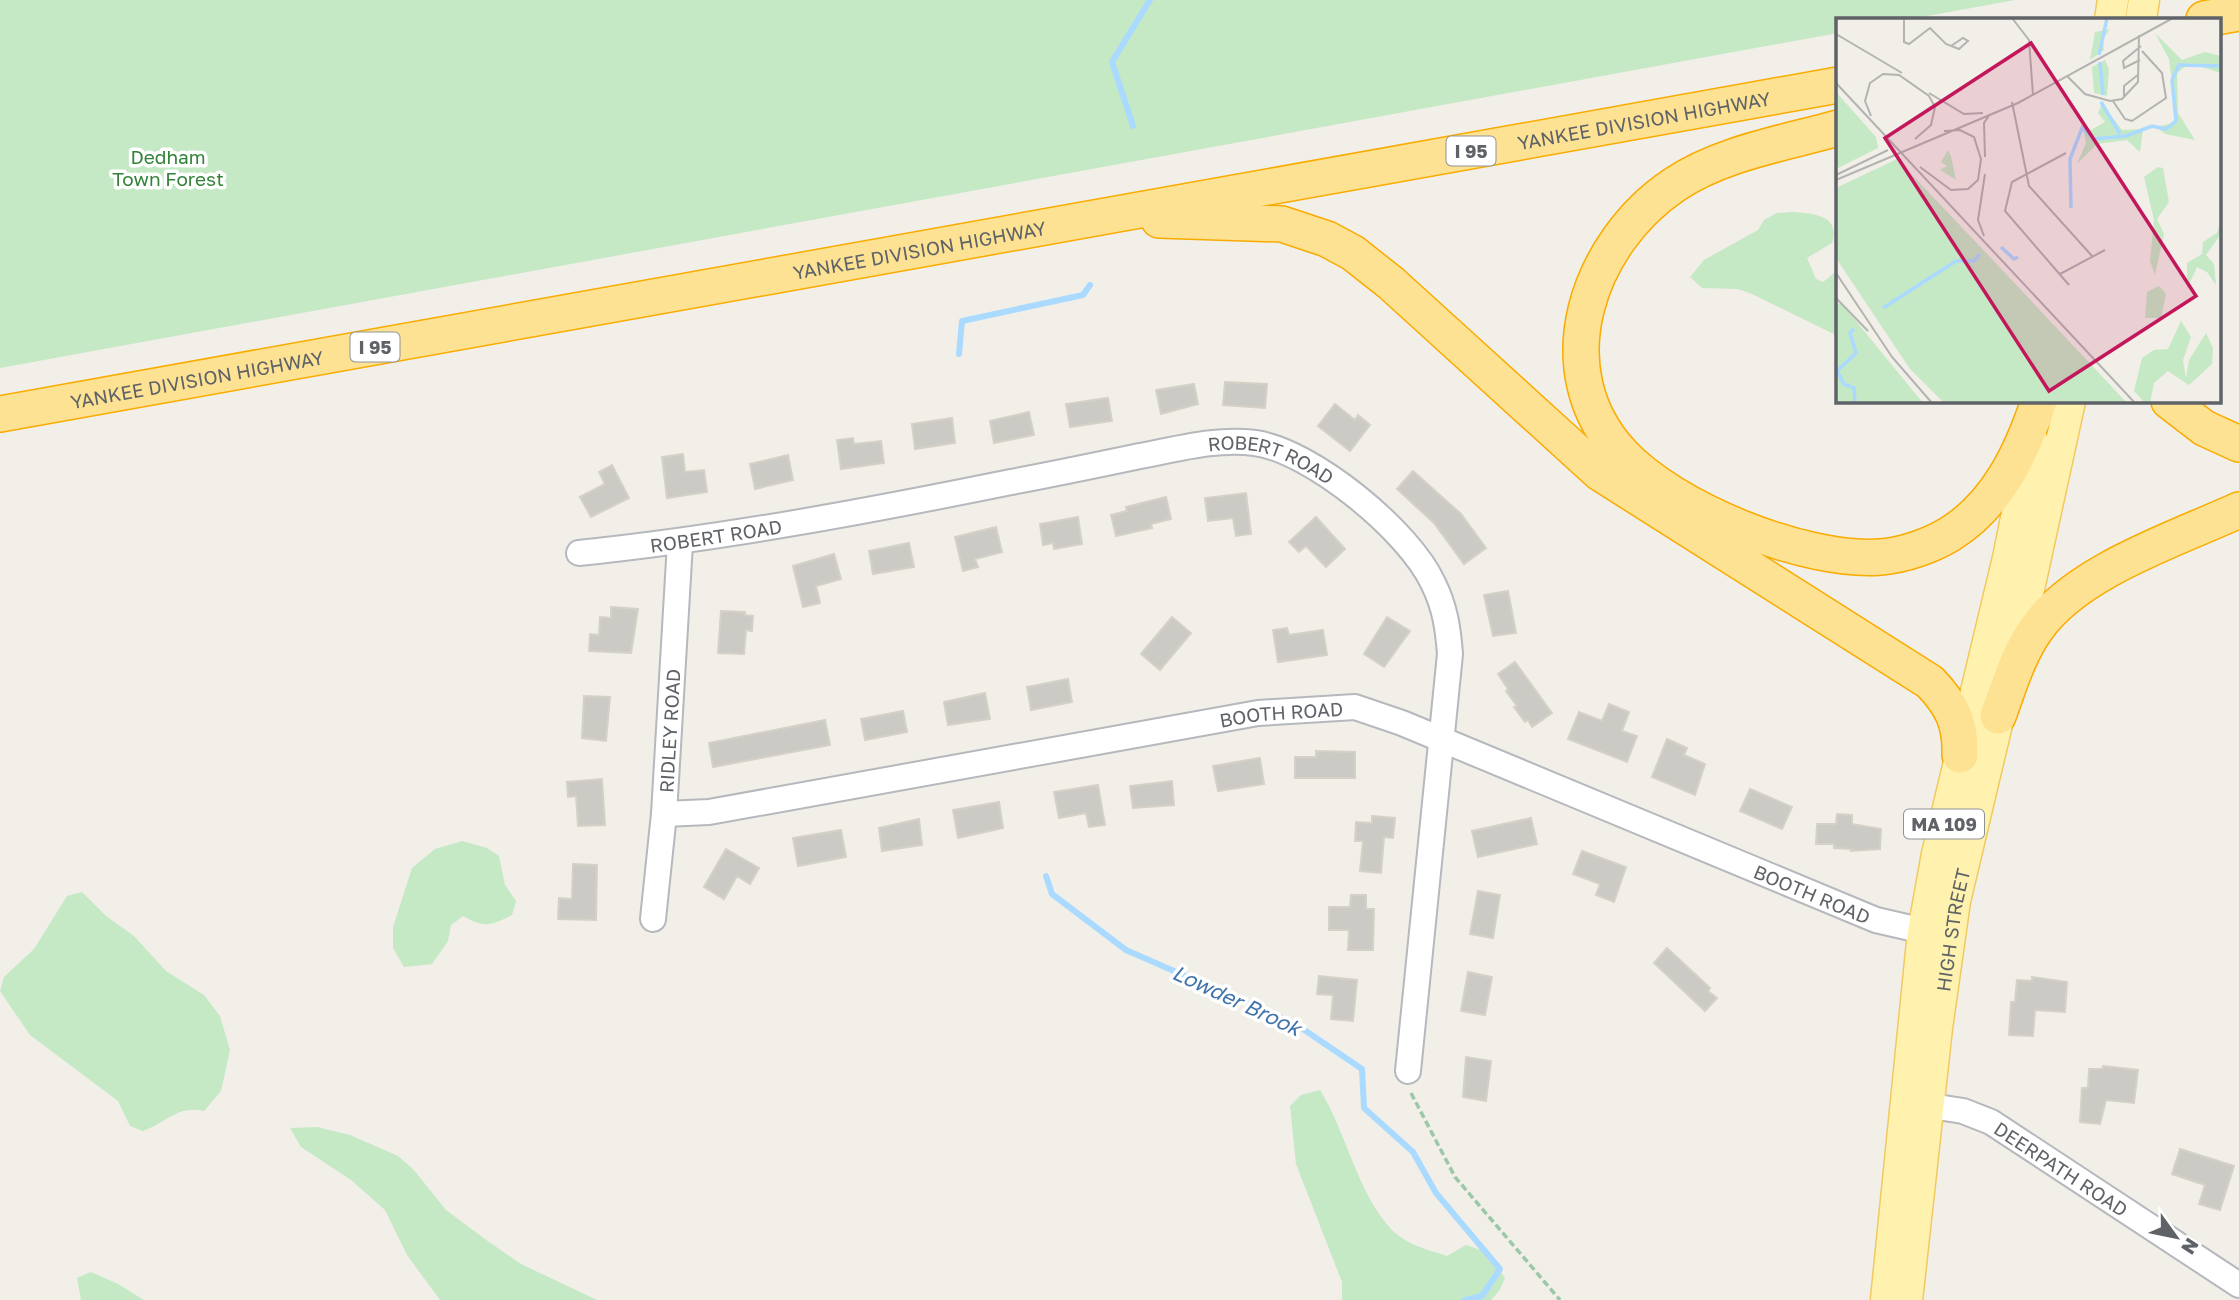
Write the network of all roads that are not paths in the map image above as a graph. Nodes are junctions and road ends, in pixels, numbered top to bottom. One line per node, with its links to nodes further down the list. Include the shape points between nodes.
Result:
1 (2113, 0): 4 (main road)
2 (2144, 0): 5 (main road)
3 (2239, 13): 6 (highway)
4 (2110, 18)
5 (2141, 18)
6 (2210, 18)
7 (1836, 85): 9 (highway, YANKEE DIVISION HIGHWAY / I 95)
8 (1836, 129): 10 (highway, via 1689,176 1648,206 1607,254 1587,297 1580,343 1590,399 1620,452 1654,482 1719,518 1819,552 1883,557 1940,540 1987,503 2024,442)
9 (1103, 217): 14 (highway, YANKEE DIVISION HIGHWAY / I 95); 21 (highway, via 1282,224 1353,253 1600,473 1930,682 1957,719)
10 (2039, 402)
11 (2039, 402): 21 (main road, HIGH STREET / MA 109, via 2008,558)
12 (2070, 402): 19 (main road, HIGH STREET / MA 109)
13 (2170, 402): 15 (highway, via 2204,428)
14 (0, 415)
15 (2239, 443)
16 (2239, 510): 19 (highway, via 2105,572 2057,605 2019,659)
17 (680, 543): 18 (street, ROBERT ROAD); 20 (street, ROBERT ROAD, via 1211,442 1256,443 1294,454 1337,481 1393,529 1432,580 1447,615 1450,654); 22 (street, RIDLEY ROAD)
18 (579, 553)
19 (1998, 716): 24 (main road, HIGH STREET / MA 109, via 1962,862)
20 (1441, 740): 22 (street, BOOTH ROAD, via 1355,707 1317,707 1258,713 709,812); 24 (street, BOOTH ROAD, via 1876,920); 25 (street, ROBERT ROAD)
21 (1960, 755): 24 (main road, HIGH STREET / MA 109)
22 (664, 814): 23 (street, RIDLEY ROAD)
23 (653, 919)
24 (1936, 934): 26 (main road, HIGH STREET / MA 109)
25 (1408, 1071)
26 (1918, 1104): 27 (main road, HIGH STREET / MA 109); 28 (street, DEERPATH ROAD, via 1963,1111 1991,1122)
27 (1902, 1254): 29 (main road, HIGH STREET / MA 109); 30 (main road, HIGH STREET / MA 109)
28 (2239, 1285)
29 (1886, 1300)
30 (1907, 1300)

